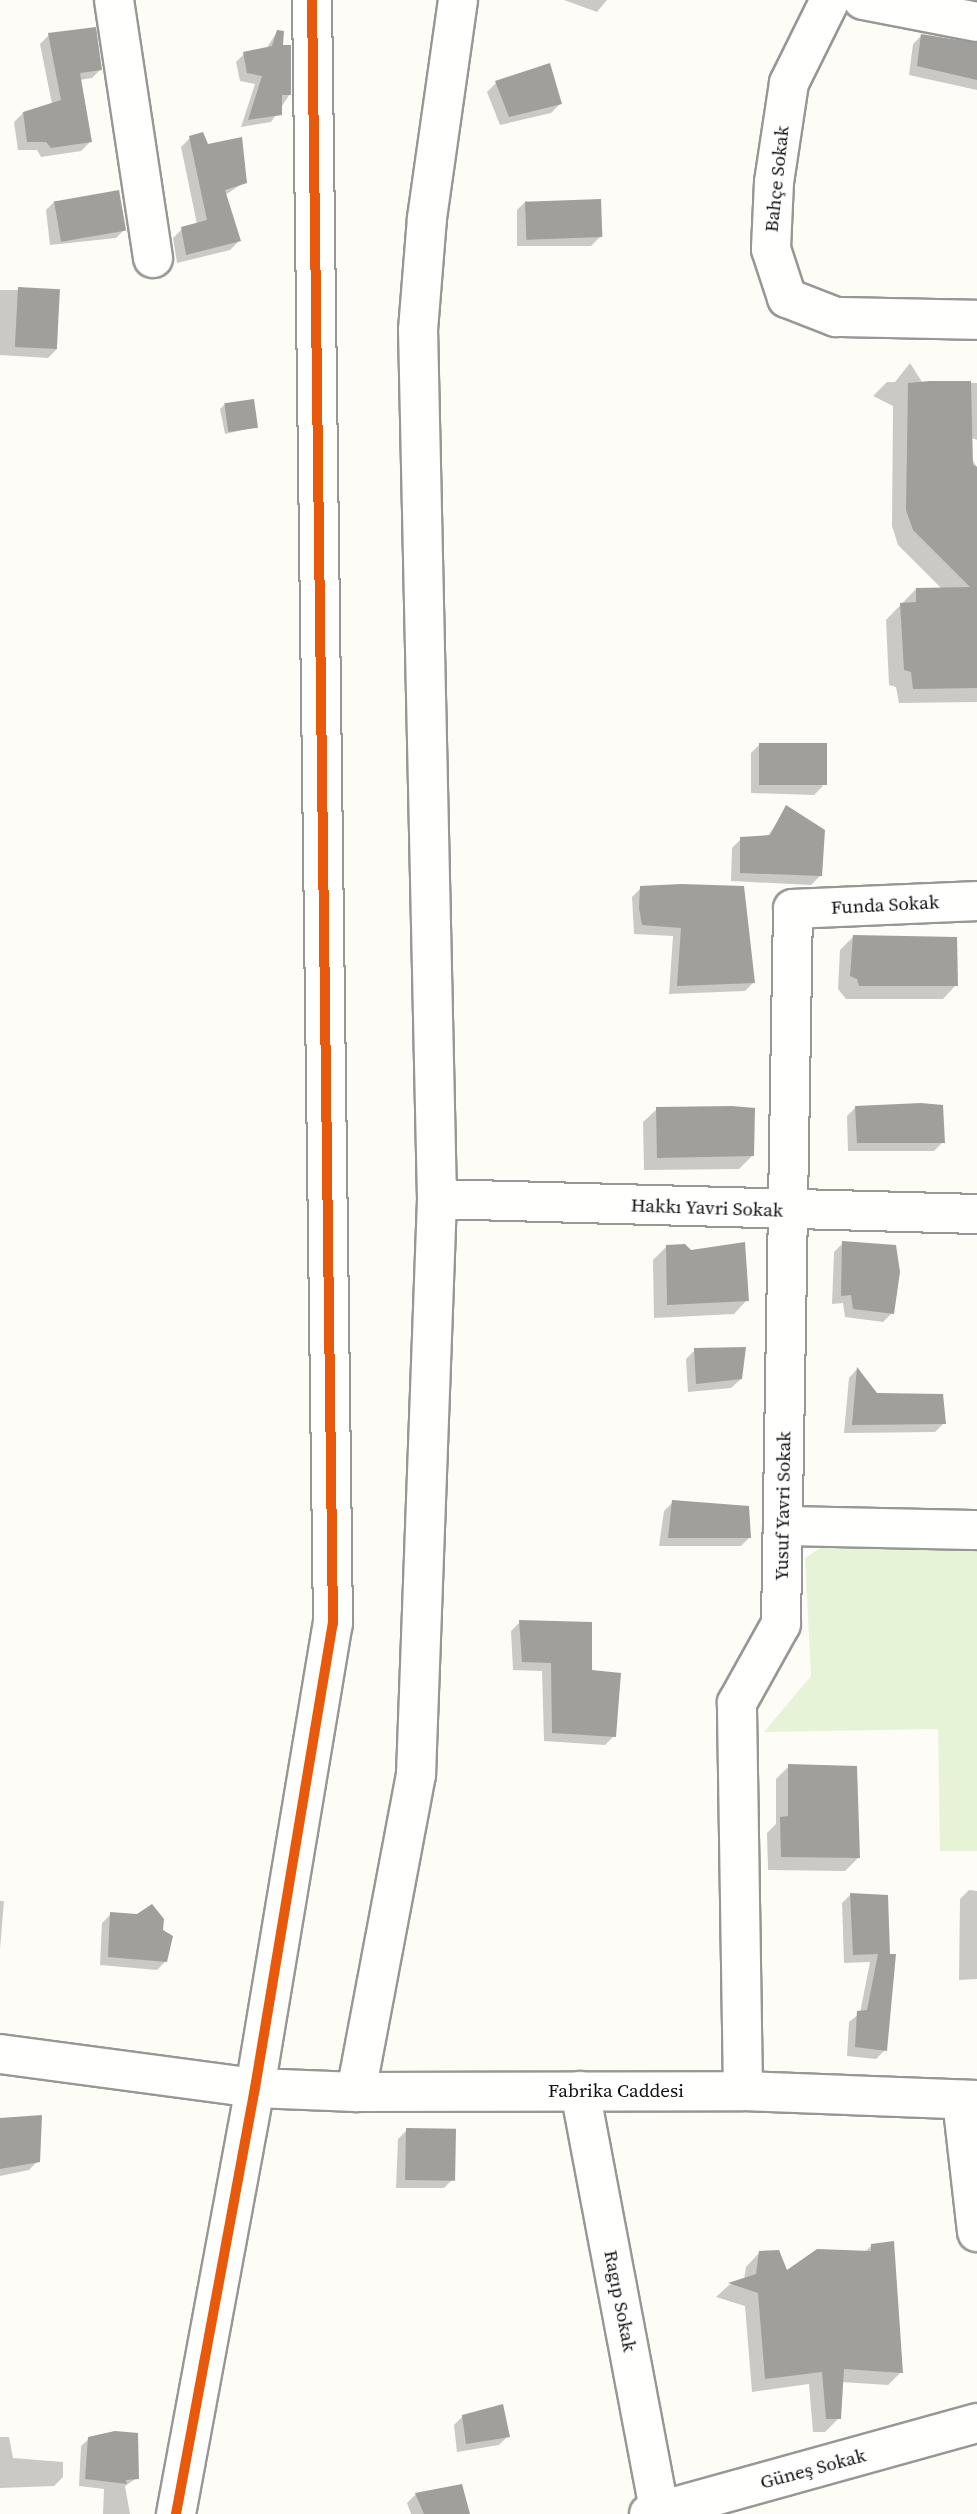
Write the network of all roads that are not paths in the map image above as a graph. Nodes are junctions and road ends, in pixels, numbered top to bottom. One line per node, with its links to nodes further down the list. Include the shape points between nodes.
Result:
1 (114, 0): 7 (street)
2 (313, 0): 17 (street, via 333,1624)
3 (458, 0): 11 (street, via 427,218 418,330)
4 (830, 0): 8 (street, Bahçe Sokak, via 789,83 774,182 771,249 787,298 836,317)
5 (863, 0): 6 (street)
6 (977, 22)
7 (153, 258)
8 (977, 320)
9 (977, 901): 10 (street, Funda Sokak)
10 (793, 909): 12 (street, Yusuf Yavri Sokak)
11 (437, 1199): 12 (street, Hakkı Yavri Sokak); 20 (street, via 416,1775)
12 (788, 1210): 13 (street, Hakkı Yavri Sokak); 14 (street, Yusuf Yavri Sokak)
13 (977, 1214)
14 (783, 1526): 15 (street); 19 (street, Yusuf Yavri Sokak, via 781,1624 737,1703)
15 (977, 1530)
16 (0, 2054): 17 (street, Fabrika Caddesi)
17 (255, 2088): 20 (street, Fabrika Caddesi); 25 (street)
18 (580, 2091): 19 (street, Fabrika Caddesi); 20 (street, Fabrika Caddesi); 24 (street, Ragıp Sokak)
19 (743, 2091): 21 (street, Fabrika Caddesi)
20 (356, 2092)
21 (970, 2100): 22 (street)
22 (977, 2232)
23 (977, 2423): 24 (street, Güneş Sokak)
24 (654, 2513)
25 (176, 2514)

